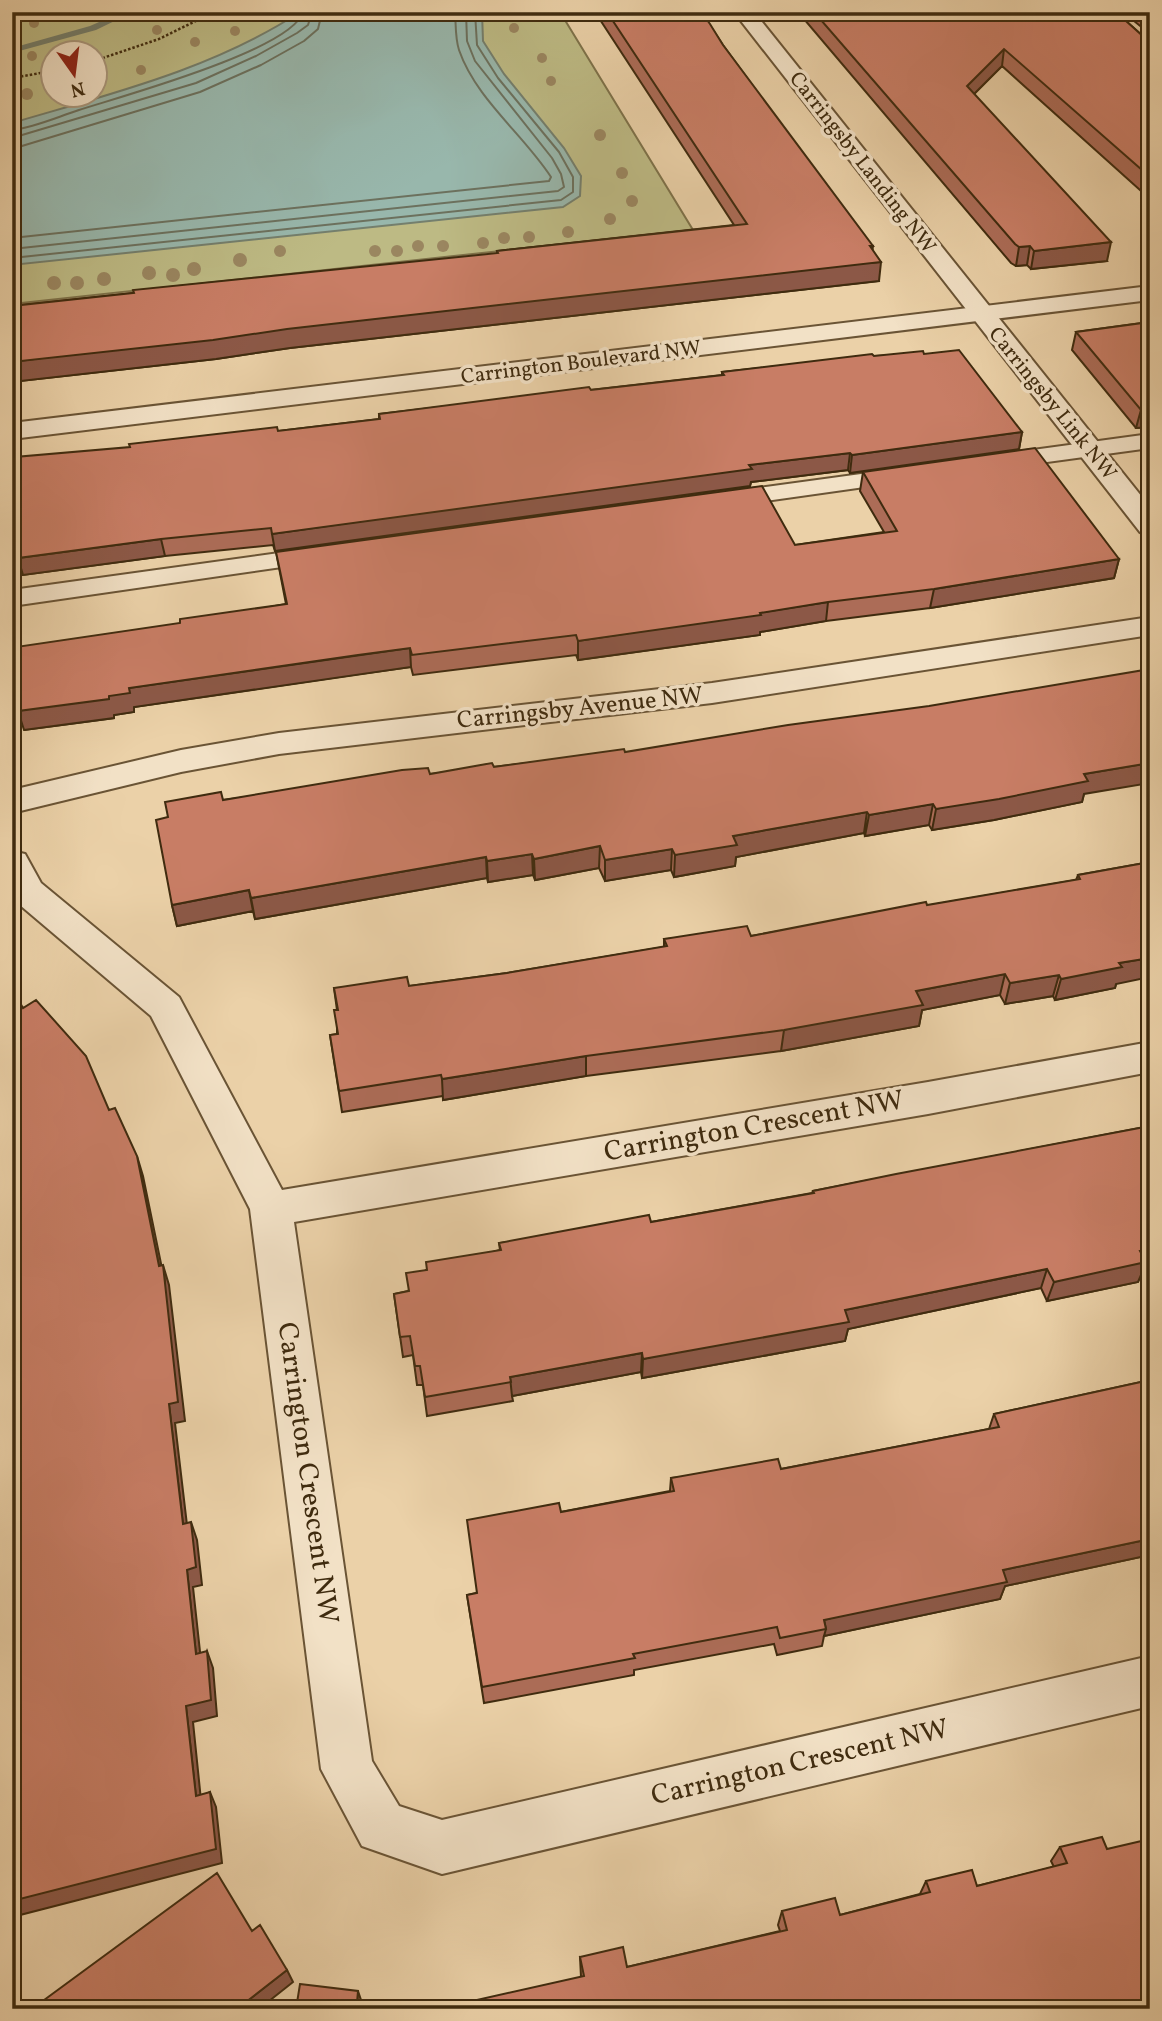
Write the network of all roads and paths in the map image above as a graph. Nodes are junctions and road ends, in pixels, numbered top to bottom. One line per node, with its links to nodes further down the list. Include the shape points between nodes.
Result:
1 (214, 12): 3 (path, via 159,40)
2 (744, 12): 7 (street, Carringsby Landing NW)
3 (108, 56)
4 (38, 73): 5 (path)
5 (12, 78)
6 (1150, 293): 7 (street, Carrington Boulevard NW)
7 (980, 315): 8 (street, Carrington Boulevard NW); 10 (street, Carringsby Link NW)
8 (12, 431)
9 (1150, 441): 10 (lane)
10 (1088, 449): 11 (lane); 14 (street, Carringsby Link NW)
11 (974, 465)
12 (933, 471): 13 (lane)
13 (699, 503)
14 (1150, 526)
15 (342, 552): 16 (lane)
16 (12, 598)
17 (1150, 626): 18 (street, Carringsby Avenue NW, via 755,689 236,750)
18 (12, 803)
19 (12, 863): 21 (street, via 27,891 165,1007)
20 (1150, 1057): 21 (street, Carrington Crescent NW)
21 (271, 1209): 22 (street, Carrington Crescent NW, via 347,1769 380,1827 442,1847)
22 (1150, 1681)

